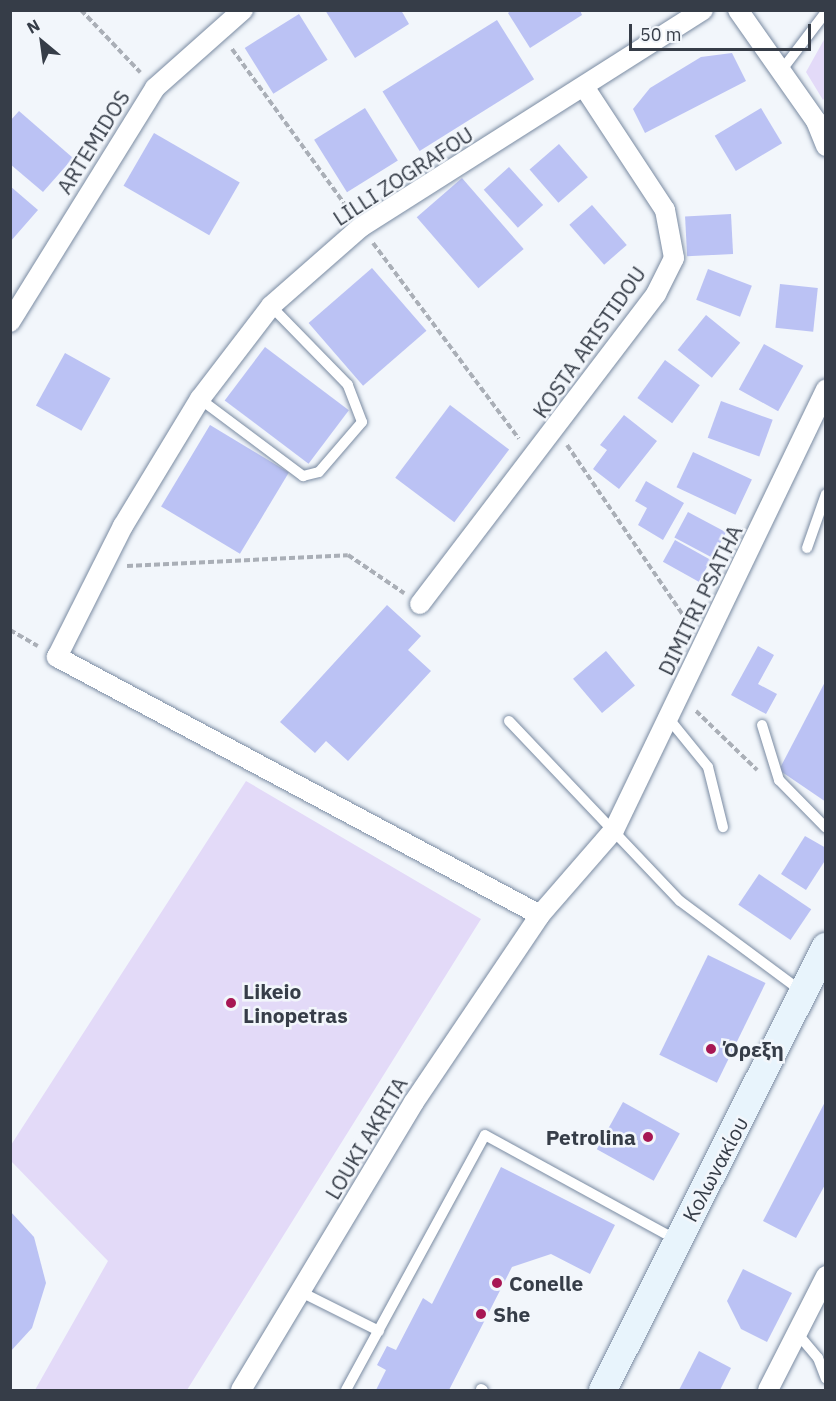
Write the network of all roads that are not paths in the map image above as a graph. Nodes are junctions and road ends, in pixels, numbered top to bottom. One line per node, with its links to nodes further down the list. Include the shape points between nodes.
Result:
1 (243, 10): 9 (street, ARTEMIDOS, via 155,88)
2 (703, 10): 6 (street, LILLI ZOGRAFOU)
3 (738, 10): 5 (street)
4 (825, 12): 5 (lane)
5 (781, 71): 7 (street)
6 (585, 88): 8 (street, LILLI ZOGRAFOU, via 361,227); 14 (street, KOSTA ARISTIDOU, via 665,210 674,258 656,294)
7 (825, 146)
8 (272, 306): 11 (street, LILLI ZOGRAFOU); 11 (lane, via 348,385 362,422 319,472 303,476)
9 (12, 315)
10 (825, 389): 15 (street, DIMITRI PSATHA)
11 (200, 399): 21 (street, LILLI ZOGRAFOU, via 103,567 57,657)
12 (825, 494): 13 (lane)
13 (807, 548)
14 (420, 604)
15 (669, 719): 18 (lane, via 708,767); 20 (street, DIMITRI PSATHA)
16 (509, 721): 20 (lane)
17 (762, 725): 19 (lane, via 770,760 786,788)
18 (723, 827)
19 (825, 828)
20 (614, 830): 21 (street, LOUKI AKRITA); 23 (lane, via 680,901)
21 (540, 915): 26 (street, LOUKI AKRITA, via 414,1102)
22 (825, 947): 23 (main road, Κολωνακίου)
23 (814, 990): 24 (main road, Κολωνακίου); 33 (main road, Κολωνακίου)
24 (677, 1240): 27 (lane, via 485,1135); 32 (main road, Κολωνακίου)
25 (825, 1276): 28 (street)
26 (303, 1293): 27 (lane); 30 (street, LOUKI AKRITA)
27 (379, 1331): 31 (lane)
28 (797, 1333): 29 (lane, via 818,1358); 34 (street)
29 (825, 1379)
30 (241, 1390)
31 (346, 1390)
32 (603, 1390)
33 (622, 1390)
34 (768, 1390)

